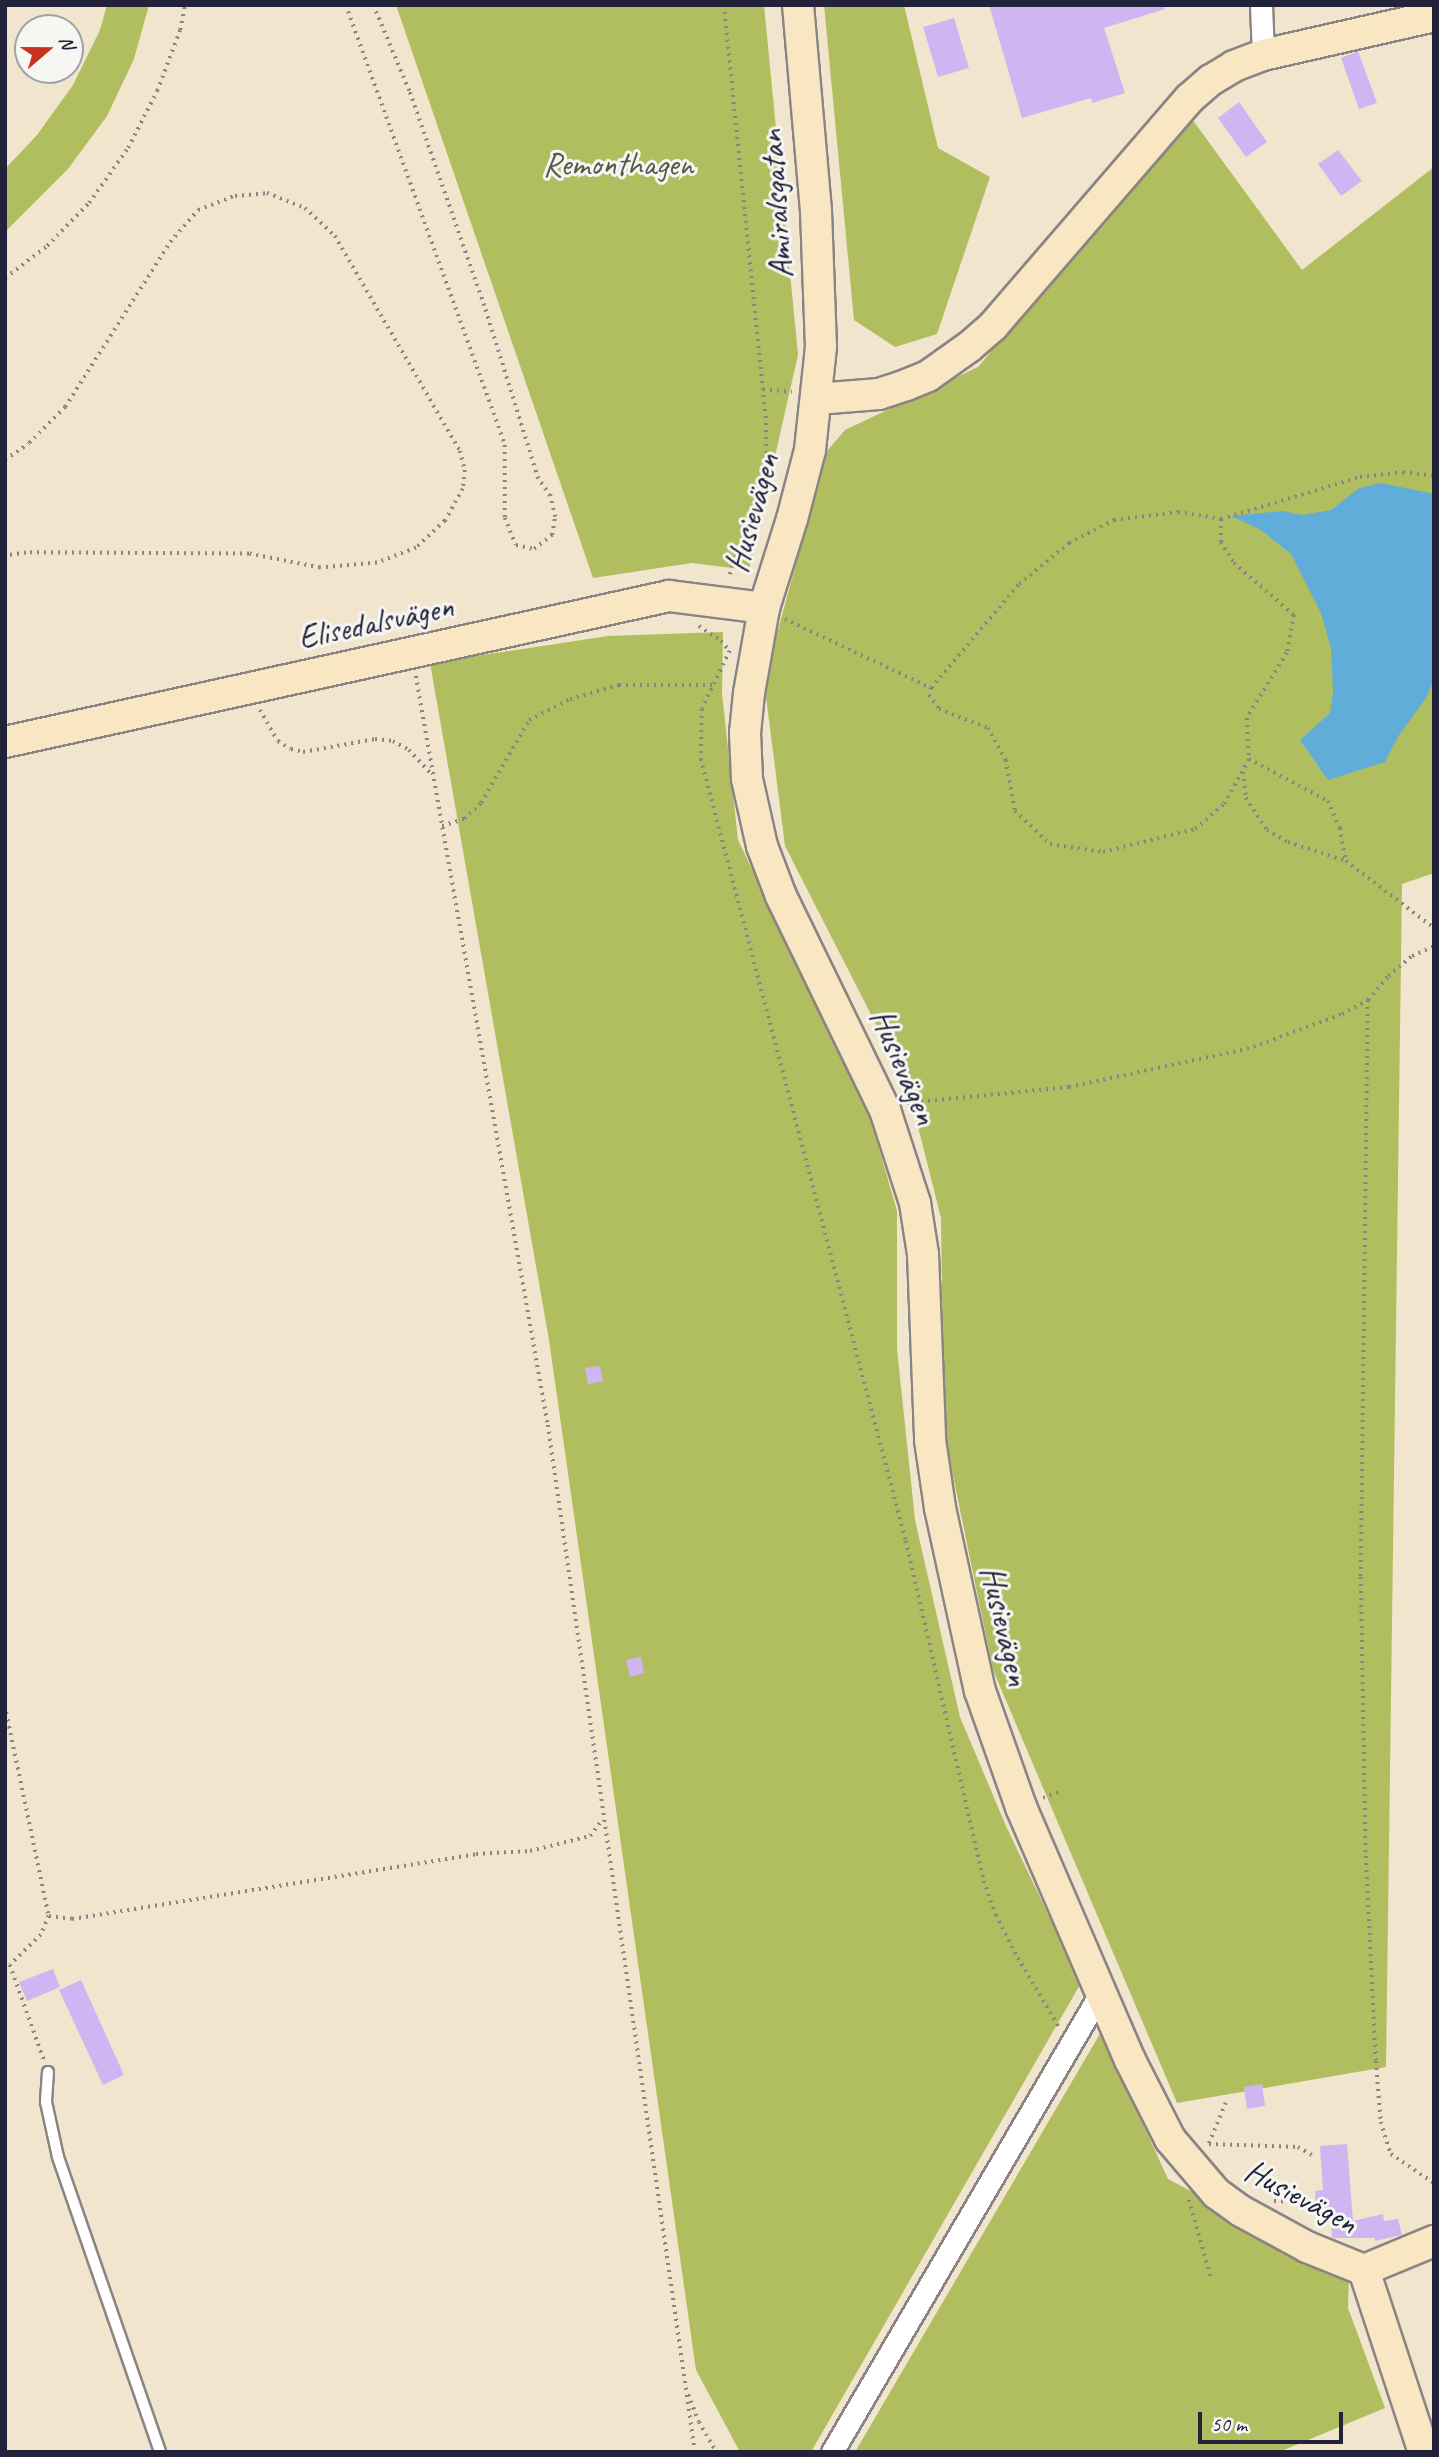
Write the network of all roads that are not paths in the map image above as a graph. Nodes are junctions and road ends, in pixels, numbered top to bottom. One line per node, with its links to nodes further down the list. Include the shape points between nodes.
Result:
1 (798, 5): 5 (street, Amiralsgatan, via 816,211 821,347)
2 (1261, 5): 4 (street)
3 (1434, 16): 4 (street)
4 (1263, 55): 5 (street, via 1234,66 1191,98 993,326 960,354 906,386 879,394)
5 (817, 399): 6 (street, Husievägen, via 810,450)
6 (764, 608): 7 (street, Elisedalsvägen, via 668,596); 8 (street, Husievägen, via 745,733 747,779 762,846 781,896 885,1110 915,1203 923,1254 930,1440 942,1520 980,1691 1021,1807)
7 (5, 742)
8 (1101, 1992): 11 (street, Husievägen, via 1152,2107 1188,2163 1216,2193 1307,2247); 13 (street)
9 (48, 2071): 12 (lane, via 46,2102 58,2157)
10 (1434, 2241): 11 (street)
11 (1364, 2270): 14 (street)
12 (160, 2452)
13 (832, 2452)
14 (1424, 2452)

